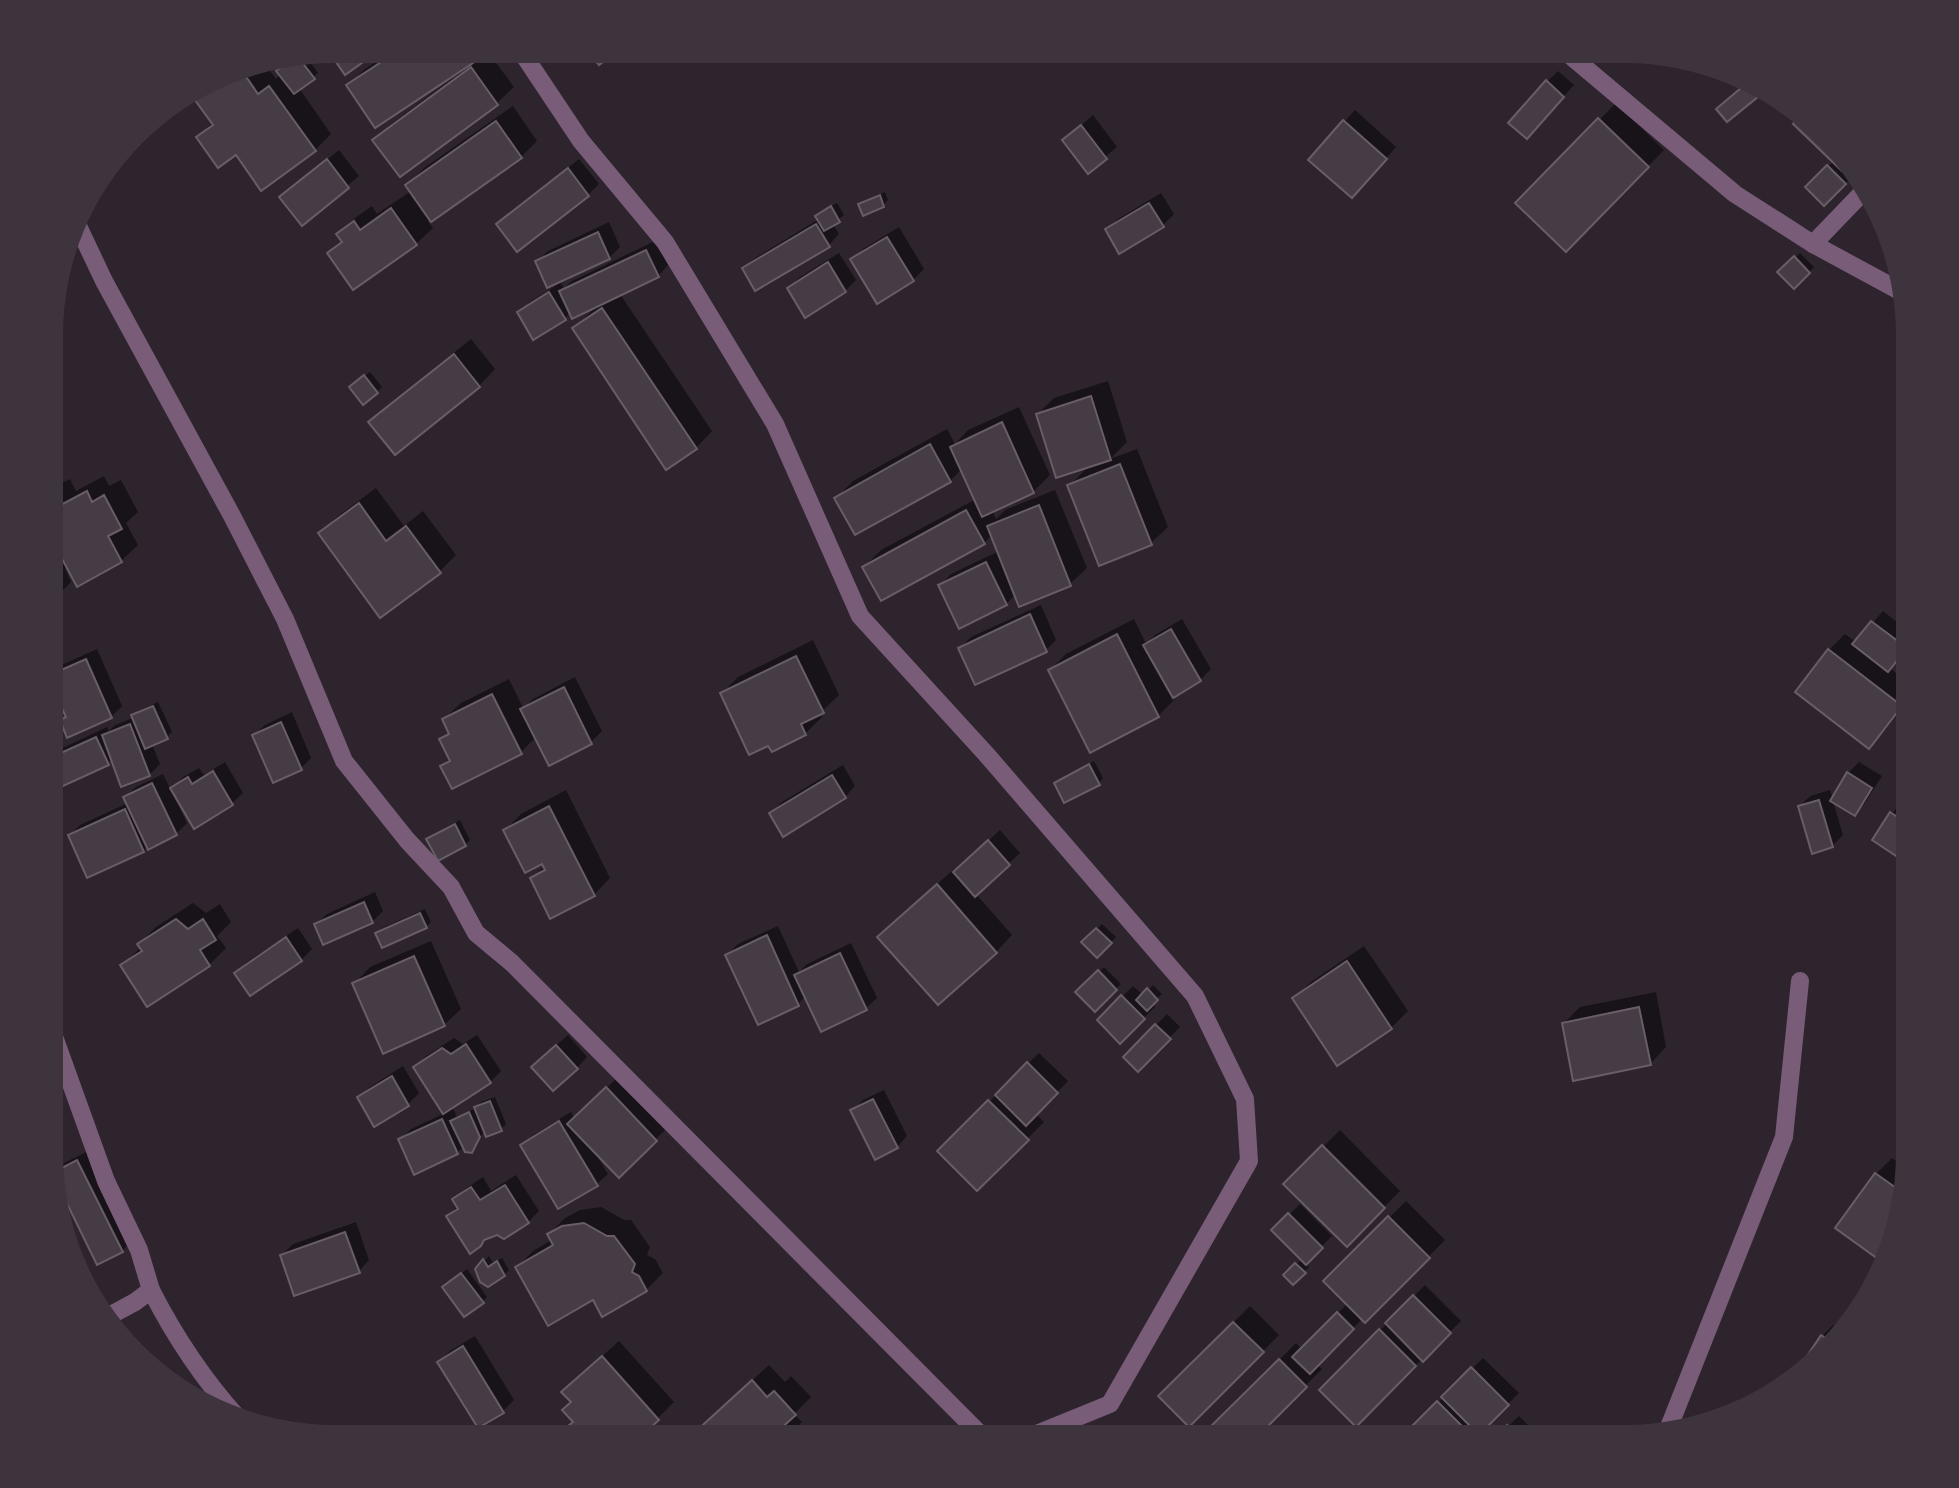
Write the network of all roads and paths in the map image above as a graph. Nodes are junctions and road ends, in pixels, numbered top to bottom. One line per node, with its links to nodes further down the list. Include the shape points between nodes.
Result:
1 (529, 63): 14 (street, via 581,141 665,242 762,402 860,616 1195,996 1245,1099 1249,1161 1110,1404)
2 (1579, 63): 5 (street, via 1735,194)
3 (1858, 197): 5 (street)
4 (82, 235): 13 (street, via 285,620 344,761 407,840 452,887 476,933 519,970)
5 (1813, 244): 6 (street)
6 (1892, 287)
7 (1801, 981): 12 (street, via 1784,1137)
8 (63, 1062): 9 (street)
9 (151, 1290): 10 (street); 11 (street, via 174,1334)
10 (115, 1313)
11 (222, 1400)
12 (1671, 1421)
13 (971, 1425)
14 (1058, 1425)

